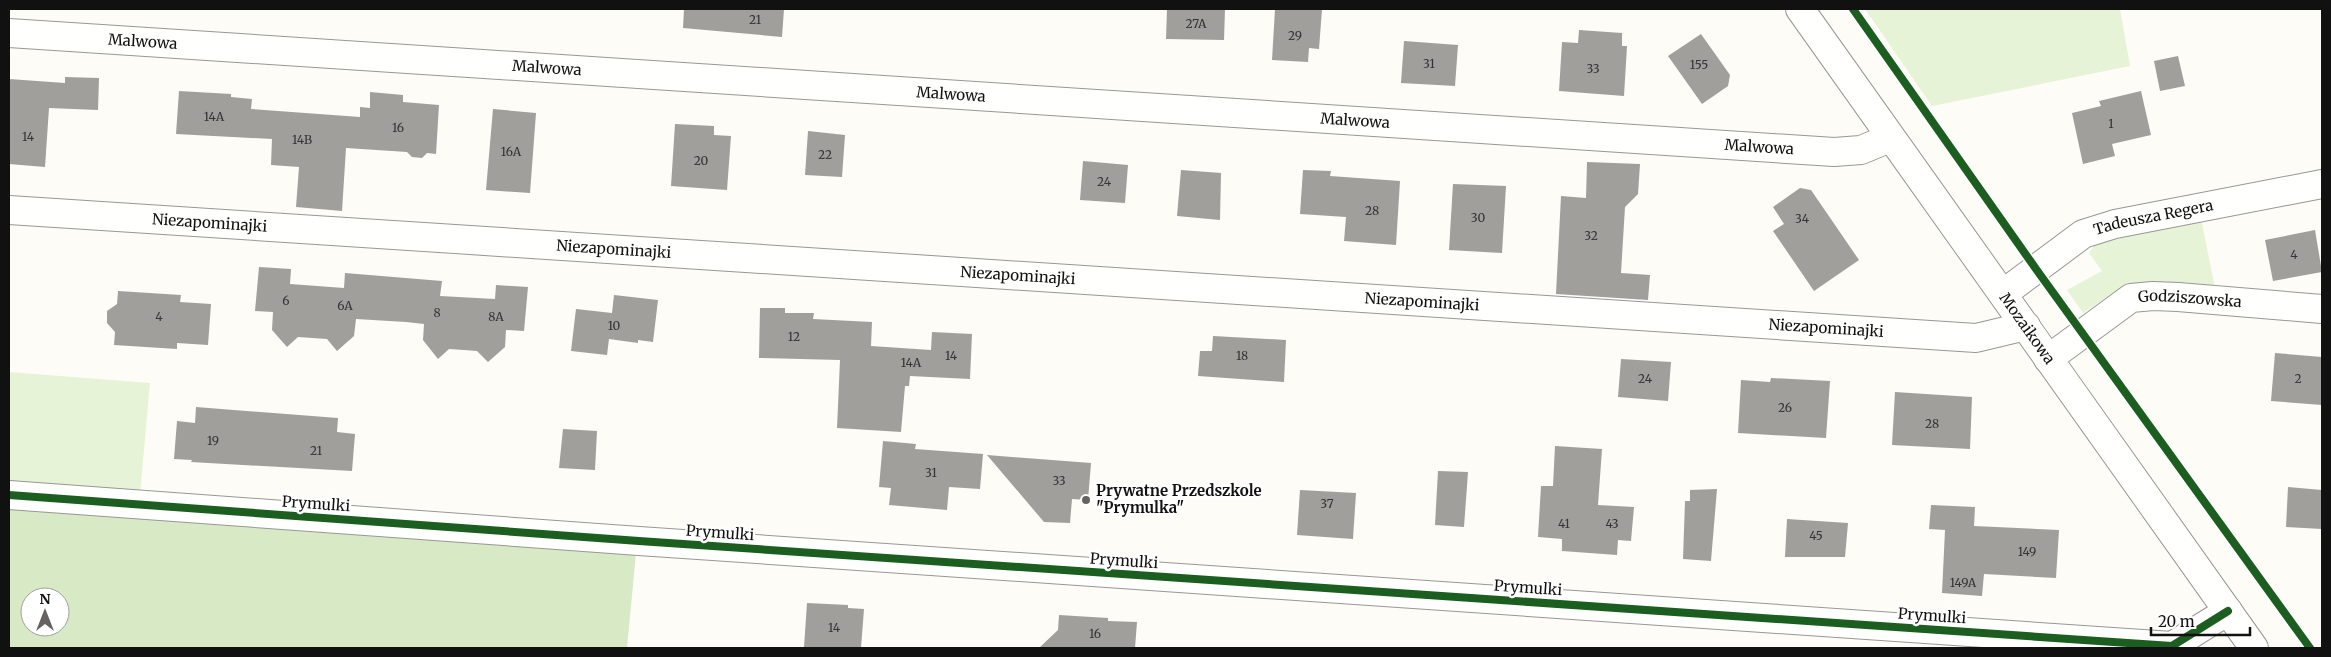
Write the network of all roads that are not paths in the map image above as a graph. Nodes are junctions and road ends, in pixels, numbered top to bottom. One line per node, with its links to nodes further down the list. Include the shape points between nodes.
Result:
1 (1800, 9): 3 (street, Mozaikowa)
2 (9, 33): 3 (street, Malwowa, via 1834,152 1861,150)
3 (1890, 138): 6 (street, Mozaikowa)
4 (2322, 184): 6 (street, Tadeusza Regera, via 2115,224 2083,234)
5 (9, 210): 8 (street, Niezapominajki, via 1976,338)
6 (2004, 293): 8 (street, Mozaikowa)
7 (2322, 309): 9 (street, Godziszowska, via 2140,296 2131,298)
8 (2026, 326): 9 (street, Mozaikowa)
9 (2048, 358): 11 (street, Mozaikowa)
10 (9, 495): 11 (street, Prymulki, via 2172,646)
11 (2228, 611): 12 (street, Mozaikowa)
12 (2254, 648)

